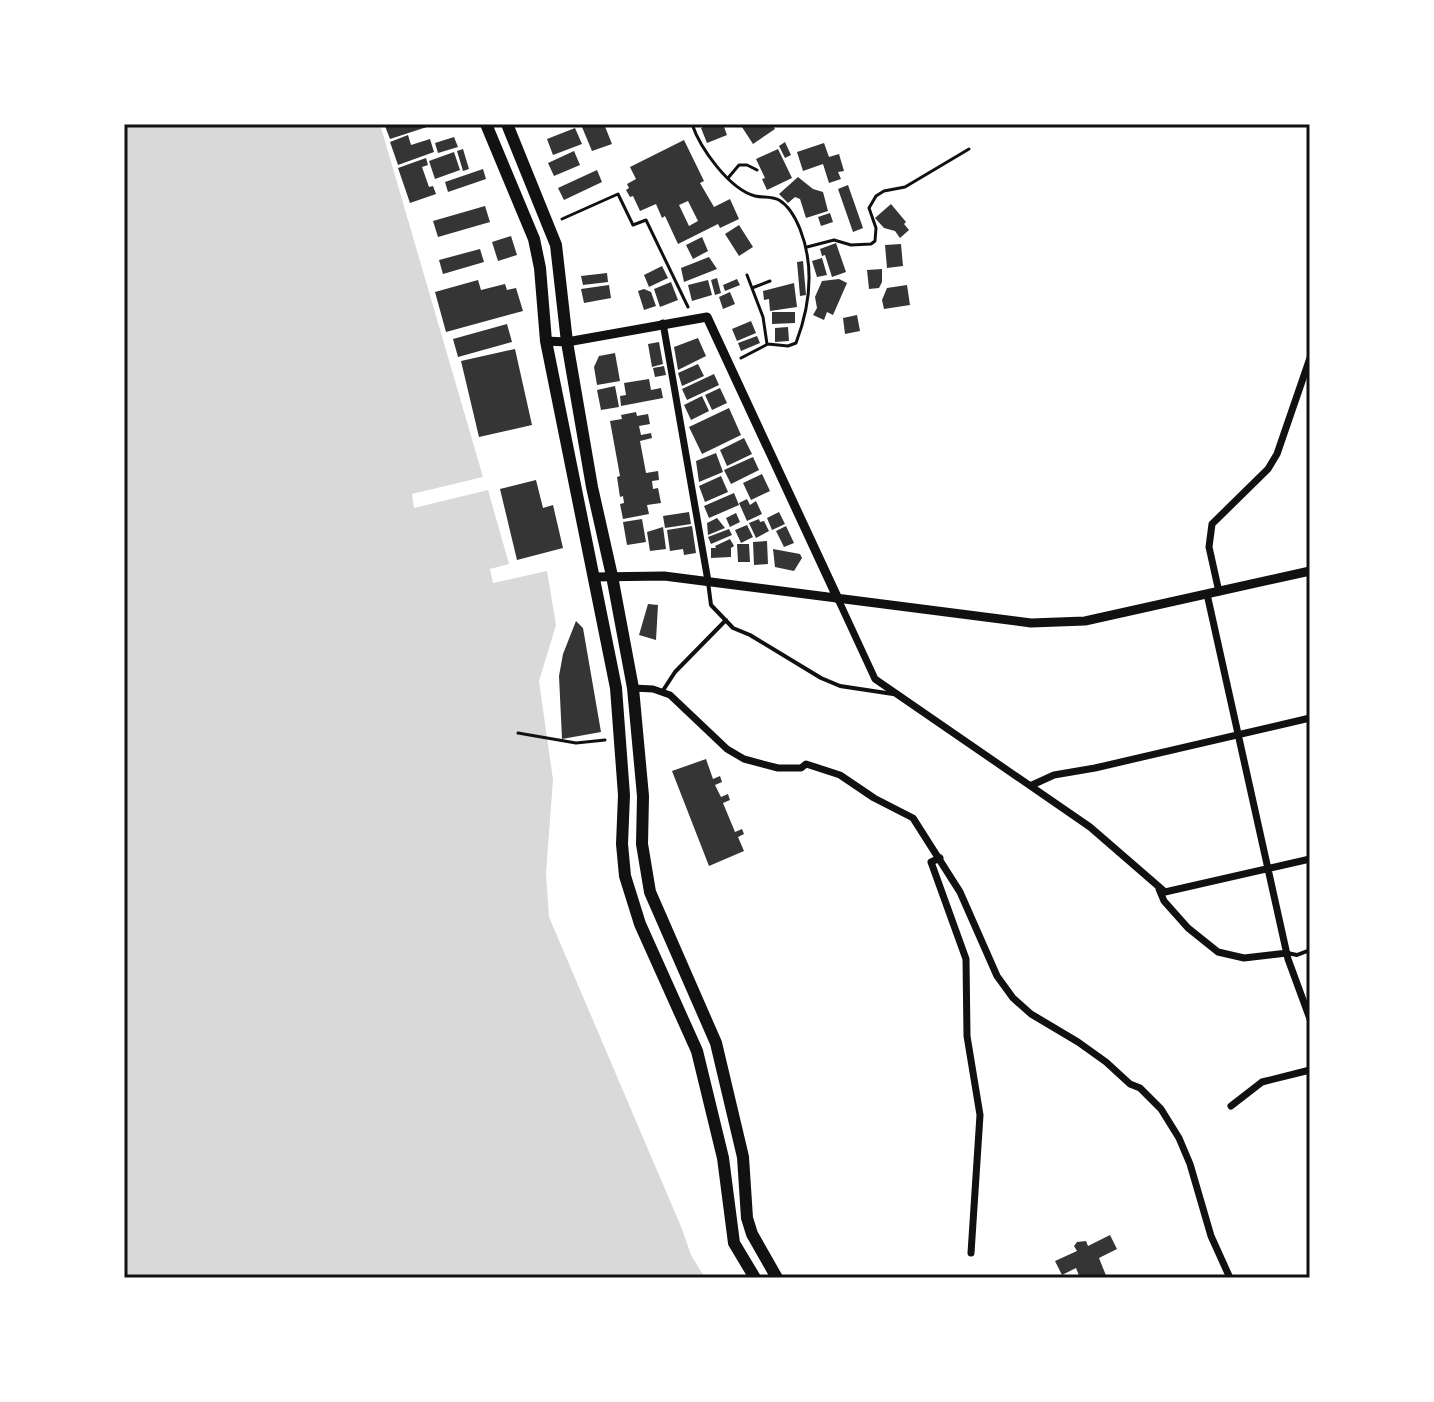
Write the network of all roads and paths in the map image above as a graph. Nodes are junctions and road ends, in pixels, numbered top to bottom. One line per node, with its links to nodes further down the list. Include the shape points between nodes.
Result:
1 (486, 124): 14 (highway, via 534,239)
2 (507, 124): 15 (highway, via 556,245)
3 (692, 124): 6 (path, via 702,147)
4 (969, 149): 8 (path, via 905,187 876,196 869,208 876,228 871,244 834,240)
5 (757, 170): 6 (path, via 739,165)
6 (728, 178): 8 (path, via 755,196 782,201)
7 (562, 219): 12 (path, via 618,194 633,225 646,220)
8 (807, 247): 16 (path, via 808,303 797,341)
9 (747, 275): 11 (path)
10 (770, 281): 11 (path)
11 (752, 288): 16 (path)
12 (693, 318): 13 (street); 18 (street, via 707,317)
13 (663, 323): 15 (street); 22 (street)
14 (546, 341): 15 (street); 21 (highway)
15 (567, 342): 20 (highway)
16 (767, 345): 18 (path)
17 (1310, 358): 23 (street, via 1272,461 1212,524 1209,547)
18 (729, 364): 25 (street)
19 (1310, 571): 23 (street)
20 (612, 576): 21 (street); 22 (street); 27 (highway)
21 (594, 577): 45 (highway, via 616,688 625,876 640,924 697,1051 723,1158 734,1243)
22 (708, 581): 25 (street); 26 (lane, via 711,605)
23 (1219, 592): 24 (street)
24 (1207, 594): 25 (street, via 1085,621 1031,623); 32 (street)
25 (838, 599): 29 (street, via 875,679)
26 (726, 620): 28 (lane); 29 (lane, via 821,678)
27 (633, 688): 28 (street); 46 (highway, via 650,892 716,1043 743,1157 747,1218)
28 (662, 692): 35 (street, via 744,759 778,768 806,764 833,772 907,813)
29 (899, 695): 34 (street)
30 (1310, 718): 32 (street)
31 (518, 733): 33 (path, via 576,743)
32 (1239, 734): 34 (street, via 1054,775); 37 (street)
33 (605, 740)
34 (1032, 785): 38 (street)
35 (940, 858): 44 (street, via 931,862 966,959 967,1036 980,1115); 47 (street, via 997,976 1013,998 1106,1062 1161,1109 1190,1164 1211,1236)
36 (1310, 859): 37 (street)
37 (1269, 868): 38 (street, via 1165,892); 40 (street)
38 (1157, 885): 40 (street, via 1172,912 1218,952 1244,958)
39 (1310, 950): 40 (lane)
40 (1287, 953): 41 (street)
41 (1310, 1019)
42 (1310, 1070): 43 (street, via 1262,1082)
43 (1231, 1106)
44 (971, 1253)
45 (755, 1278)
46 (777, 1278)
47 (1230, 1278)

